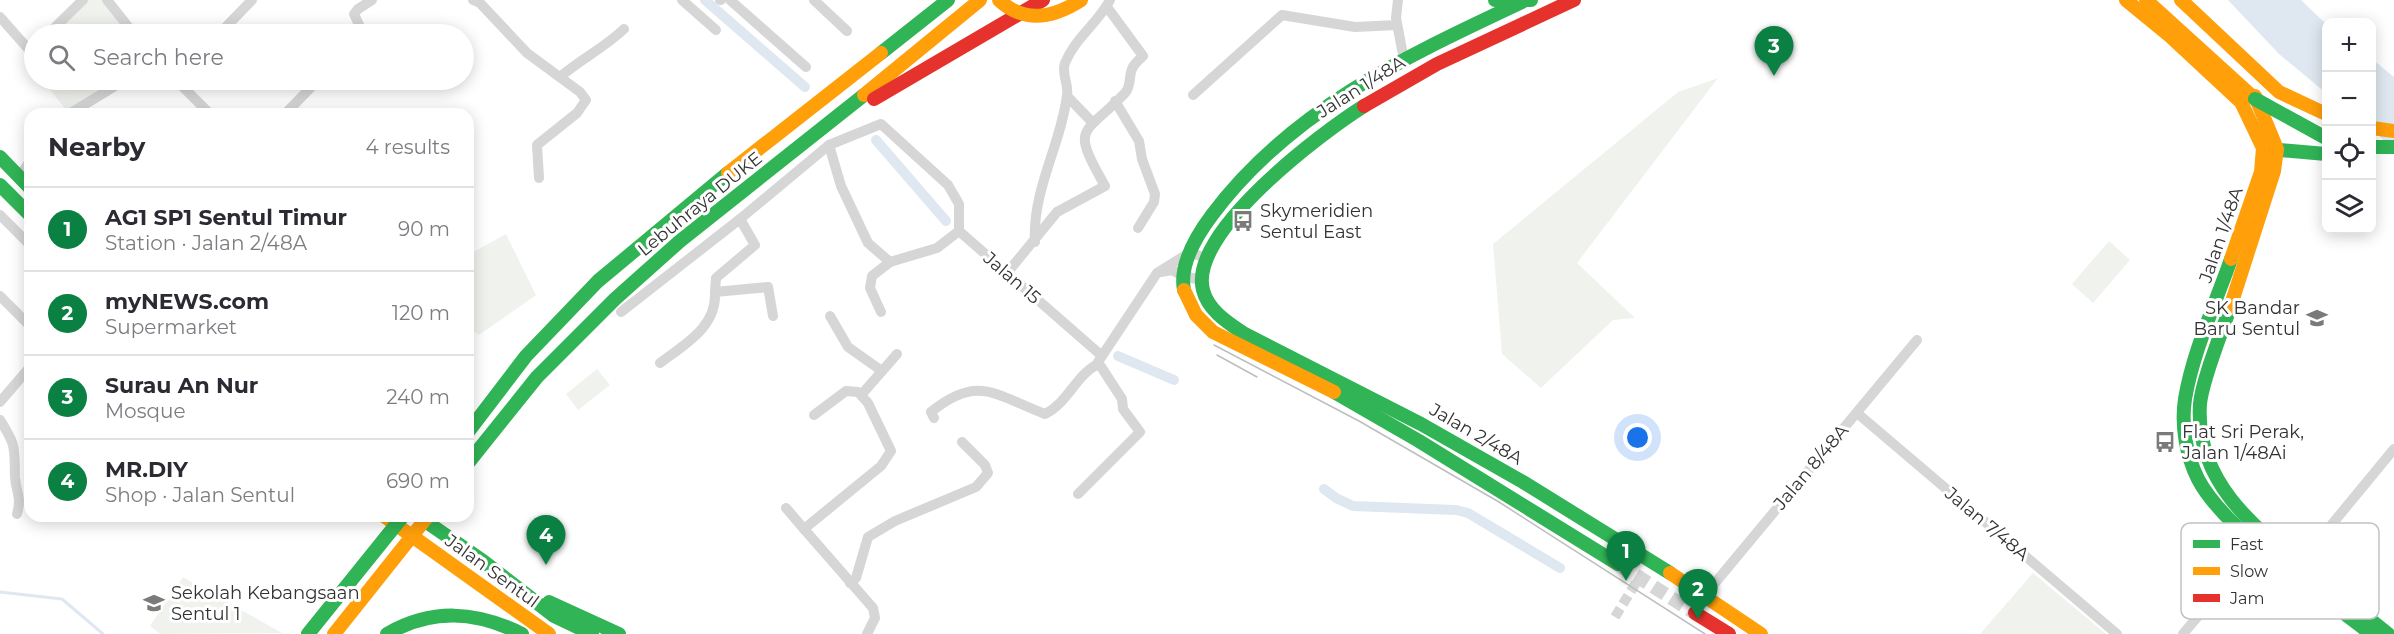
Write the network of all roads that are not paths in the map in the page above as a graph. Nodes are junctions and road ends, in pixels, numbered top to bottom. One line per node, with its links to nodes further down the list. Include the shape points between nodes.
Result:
1 (82, 0): 26 (street)
2 (107, 0): 27 (street)
3 (252, 0): 28 (street)
4 (372, 0): 29 (street, via 354,14)
5 (682, 0): 32 (street)
6 (730, 0): 36 (street)
7 (814, 0): 33 (street)
8 (948, 0): 99 (main road, Lebuhraya DUKE, via 598,281 526,356)
9 (980, 0): 51 (main road, Lebuhraya DUKE)
10 (999, 0): 13 (main road, bridge, via 1007,9 1028,18 1057,14)
11 (1015, 0): 51 (main road)
12 (1043, 0): 51 (main road)
13 (1081, 0)
14 (1398, 0): 30 (street)
15 (1494, 0): 17 (main road, bridge)
16 (1527, 0): 35 (main road, Jalan 1/48A)
17 (1532, 0)
18 (1574, 0): 74 (main road, Jalan 1/48A, via 1424,69 1347,115 1310,141 1258,189)
19 (2126, 0): 56 (main road, via 2241,102)
20 (2146, 0): 52 (main road, bridge, via 2255,99)
21 (2158, 0): 56 (main road, via 2254,93)
22 (2181, 0): 47 (main road, via 2279,92)
23 (479, 1): 37 (street, via 520,47)
24 (1108, 4): 42 (street, via 1082,34 1064,64); 43 (street, via 1143,56 1133,67 1126,92)
25 (0, 17): 34 (street)
26 (58, 24)
27 (126, 24)
28 (229, 24)
29 (359, 24)
30 (1397, 25): 35 (street); 41 (street, via 1355,27 1282,15)
31 (624, 29): 37 (street, via 604,48 580,60)
32 (716, 30)
33 (847, 31)
34 (24, 44)
35 (1404, 60): 73 (main road, Jalan 1/48A, via 1308,118 1247,174 1213,213)
36 (806, 67)
37 (560, 77): 61 (street, via 586,100 537,145)
38 (109, 90): 44 (street)
39 (186, 90): 45 (street)
40 (308, 90): 46 (street)
41 (1193, 95)
42 (1067, 96): 48 (street); 72 (street, via 1038,200)
43 (1115, 101): 48 (street); 69 (street, via 1139,141 1155,194)
44 (79, 108)
45 (204, 108)
46 (291, 108)
47 (2322, 112)
48 (1092, 122): 72 (street, via 1084,144 1105,186 1057,213)
49 (2376, 129): 50 (main road)
50 (2394, 131)
51 (813, 136): 82 (main road, Lebuhraya DUKE, via 680,241)
52 (2322, 136)
53 (828, 145): 67 (street); 70 (street, via 881,124 948,185 959,204); 75 (street, via 841,186 868,243)
54 (2394, 145): 55 (main road, bridge)
55 (2376, 147)
56 (2270, 149): 57 (main road); 110 (main road, Jalan 1/48A, via 2274,171 2200,401 2198,420 2208,466 2222,492)
57 (2322, 154)
58 (0, 157): 60 (main road)
59 (24, 170): 60 (street)
60 (19, 177): 62 (main road)
61 (538, 178)
62 (24, 182)
63 (0, 185): 64 (main road)
64 (24, 209)
65 (24, 214): 68 (street)
66 (0, 215): 68 (street)
67 (740, 219): 80 (street, via 754,244 716,278); 82 (street)
68 (10, 225): 71 (street)
69 (1138, 228)
70 (959, 231): 75 (street, via 937,248); 76 (street, Jalan 15)
71 (24, 239)
72 (1035, 242): 76 (street)
73 (1189, 253): 74 (street); 77 (street); 78 (main road)
74 (1205, 257): 79 (main road, Jalan 2/48A)
75 (890, 262): 83 (street, via 872,276 870,288)
76 (1007, 273): 89 (street, Jalan 15)
77 (1157, 273): 78 (street, via 1172,270); 89 (street)
78 (1183, 276): 79 (street); 114 (main road, Jalan 2/48A, via 1183,286 1199,322 1213,332 1342,396)
79 (1201, 280): 117 (main road, Jalan 2/48A, via 1210,307 1228,324 1421,424)
80 (715, 292): 84 (street, via 768,287); 90 (street, via 716,304 702,332)
81 (0, 296): 86 (street)
82 (618, 305): 102 (main road, Lebuhraya DUKE, via 537,377)
83 (881, 312)
84 (773, 316)
85 (830, 316): 91 (street, via 848,347)
86 (24, 320)
87 (1917, 340): 95 (street, Jalan 8/48A)
88 (897, 354): 91 (street)
89 (1100, 360): 97 (street, via 1053,411 1045,414 980,388 948,398 931,412); 103 (street, Jalan 15, via 1127,416 1140,432)
90 (660, 363)
91 (882, 371): 93 (street)
92 (24, 374): 94 (street)
93 (862, 394): 96 (street, via 846,391); 112 (street, via 891,451 881,466)
94 (0, 402)
95 (1857, 413): 117 (street, Jalan 8/48A); 133 (street, Jalan 7/48A)
96 (814, 415)
97 (934, 418)
98 (0, 420): 105 (street, via 12,440 17,461 15,478 21,499)
99 (474, 424)
100 (962, 442): 116 (street, via 988,473 976,487 895,521 868,537 860,569)
101 (2394, 449): 111 (street)
102 (474, 456)
103 (1078, 494)
104 (786, 508): 112 (street)
105 (17, 514)
106 (392, 522): 115 (main road, Jalan Sentul)
107 (398, 522): 122 (main road, bridge)
108 (423, 522): 123 (main road, bridge)
109 (426, 522): 113 (main road, Jalan Sentul)
110 (2247, 523)
111 (2333, 523)
112 (804, 530): 116 (street)
113 (483, 561): 128 (main road, via 554,616); 129 (main road, Jalan Sentul, via 563,609)
114 (1618, 564)
115 (460, 570): 126 (main road, Jalan Sentul); 127 (main road)
116 (850, 583): 130 (street, via 873,608 875,618)
117 (1705, 595): 132 (main road, Jalan 2/48A)
118 (1695, 613): 131 (main road)
119 (2195, 619): 134 (street)
120 (2354, 619): 135 (main road, Jalan 1/48A)
121 (2367, 619): 136 (main road, Jalan 1/48A)
122 (308, 634)
123 (334, 634)
124 (387, 634): 125 (main road, via 425,617 475,616)
125 (522, 634)
126 (549, 634)
127 (561, 634)
128 (592, 634)
129 (619, 634)
130 (867, 634)
131 (1729, 634)
132 (1761, 634)
133 (2117, 634)
134 (2183, 634)
135 (2371, 634)
136 (2388, 634)

